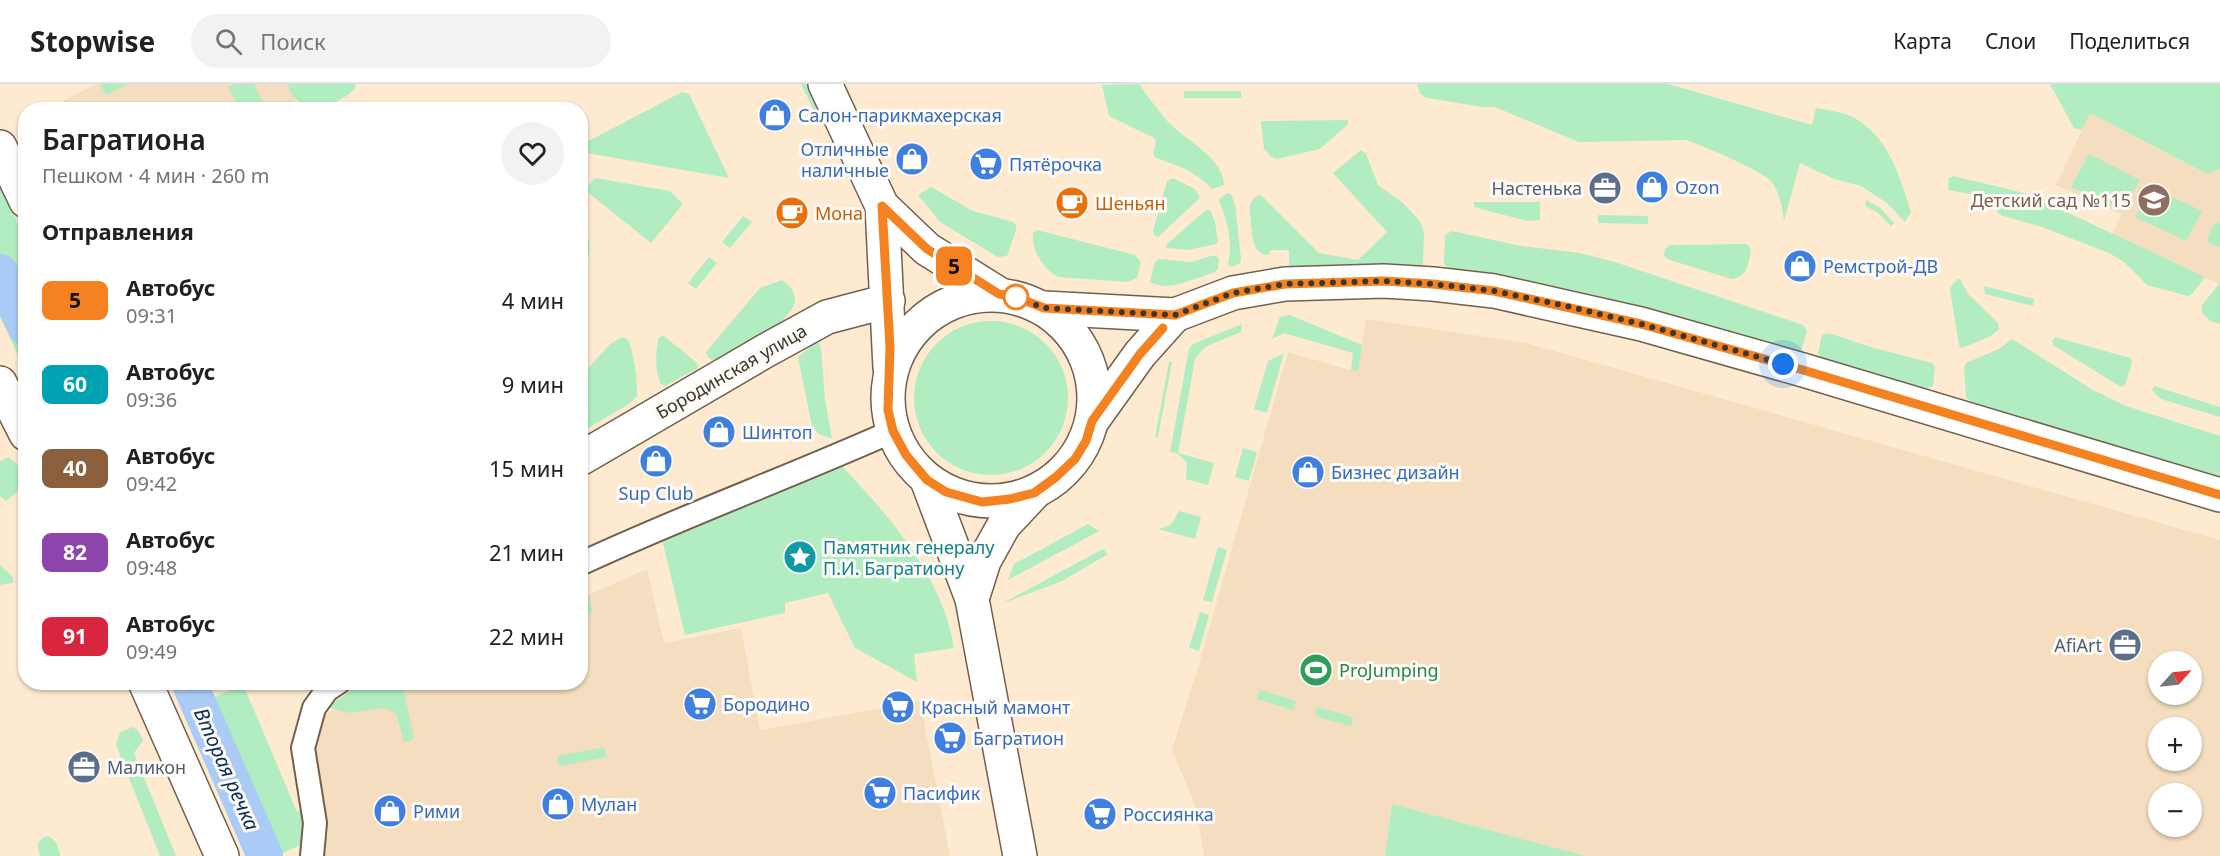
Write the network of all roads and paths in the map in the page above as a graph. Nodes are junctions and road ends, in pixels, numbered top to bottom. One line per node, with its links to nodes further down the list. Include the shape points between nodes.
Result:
1 (825, 84): 4 (main road)
2 (0, 147): 3 (main road)
3 (18, 184)
4 (882, 206): 5 (main road, via 927,249); 6 (main road)
5 (999, 294): 7 (main road); 9 (main road, via 957,303 921,322)
6 (888, 301): 9 (main road); 14 (main road, Бородинская улица, via 827,317)
7 (1044, 308): 8 (main road); 12 (main road, via 1064,326 1081,351 1094,384)
8 (1175, 315): 12 (main road, via 1140,354); 17 (main road, via 1233,293 1285,284 1384,281 1494,291 1641,324)
9 (890, 370): 13 (main road, via 888,410)
10 (0, 383): 11 (main road)
11 (18, 418)
12 (1092, 421): 16 (main road, via 1075,459)
13 (893, 431): 15 (main road, via 906,455); 18 (street)
14 (588, 454)
15 (927, 480): 16 (main road, via 946,492 982,502); 19 (main road)
16 (1034, 493): 19 (main road, via 1004,525 984,561)
17 (2220, 495)
18 (588, 560)
19 (972, 599): 24 (main road)
20 (149, 690): 22 (main road)
21 (327, 690): 23 (street, via 314,708 303,748 315,823)
22 (222, 856)
23 (312, 856)
24 (1020, 856)

